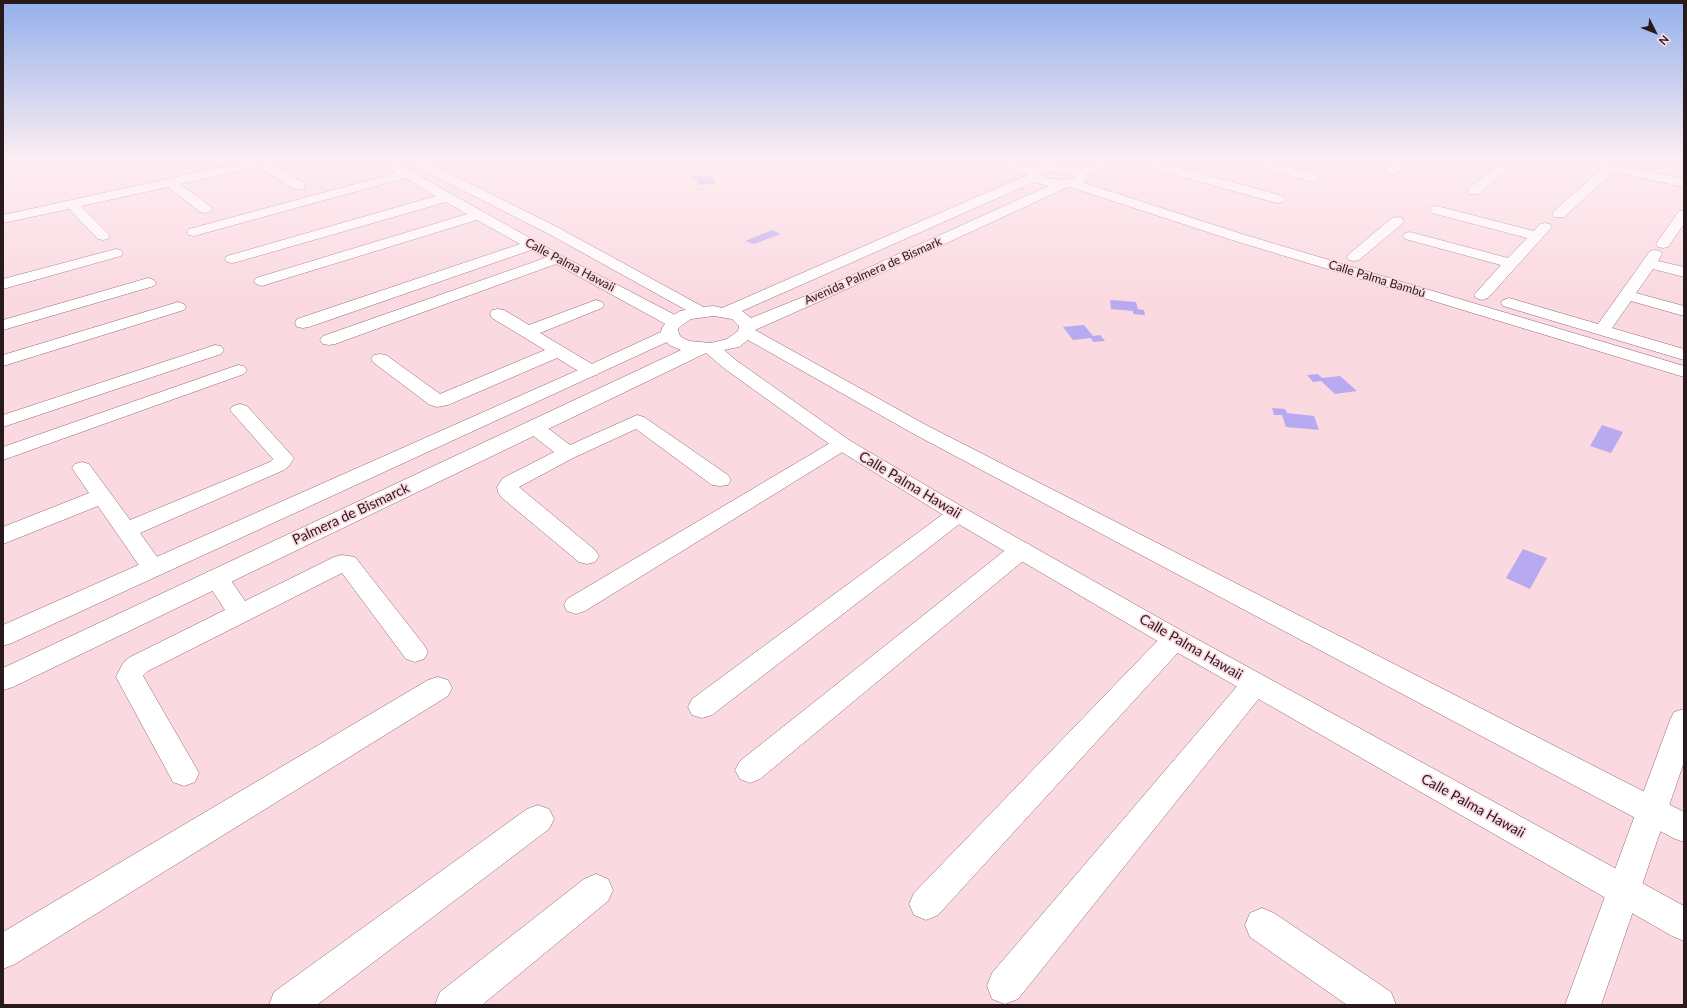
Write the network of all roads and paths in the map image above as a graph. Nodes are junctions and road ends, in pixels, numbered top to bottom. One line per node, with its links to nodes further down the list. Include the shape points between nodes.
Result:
1 (58, 207): 18 (street)
2 (75, 207): 21 (street)
3 (202, 207): 13 (street)
4 (286, 207): 20 (street)
5 (412, 207): 28 (street)
6 (465, 207): 15 (street, Calle Palma Hawaii)
7 (506, 207): 40 (street, Calle Palma Hawaii)
8 (962, 207): 41 (street, Avenida Palmera de Bismark)
9 (1012, 207): 46 (street, Avenida Palmera de Bismark)
10 (1154, 207): 58 (street, Calle Palma Bambú, via 1237,236)
11 (1174, 207): 27 (street, Calle Palma Bambú)
12 (1567, 207): 16 (street)
13 (205, 209)
14 (1437, 210): 31 (street, via 1541,231)
15 (478, 214): 24 (street, Calle Palma Hawaii); 33 (street)
16 (1559, 214)
17 (1684, 214): 25 (street)
18 (3, 219)
19 (1398, 221): 27 (street)
20 (194, 232)
21 (103, 236)
22 (1410, 236): 31 (street)
23 (1684, 240): 25 (street)
24 (532, 245): 29 (street, Calle Palma Hawaii); 43 (street)
25 (1659, 250): 32 (street); 36 (street)
26 (116, 253): 35 (street)
27 (1354, 257): 30 (street, Calle Palma Bambú)
28 (232, 259)
29 (557, 259): 45 (street, Calle Palma Hawaii); 49 (street)
30 (1369, 262)
31 (1511, 263): 47 (street, via 1474,293)
32 (1684, 272)
33 (262, 282)
34 (148, 283): 44 (street)
35 (3, 284)
36 (1627, 295): 39 (street); 47 (street)
37 (596, 304): 48 (street)
38 (178, 307): 55 (street)
39 (1684, 311)
40 (701, 312): 41 (street); 45 (street, via 686,315)
41 (726, 312): 46 (street, via 744,320)
42 (498, 314): 48 (street)
43 (303, 323)
44 (3, 325)
45 (673, 328): 50 (street, Calle Palma Hawaii, via 675,341 686,346); 57 (street)
46 (747, 329): 50 (street, Avenida Palmera de Bismark, via 741,338 733,343); 87 (street, via 919,429)
47 (1602, 331): 53 (street)
48 (527, 332): 52 (street)
49 (329, 340)
50 (705, 348): 61 (street, Palmera de Bismarck); 62 (street, Calle Palma Hawaii)
51 (215, 350): 60 (street)
52 (558, 351): 54 (street, via 441,401 437,401); 57 (street)
53 (1684, 355)
54 (380, 359)
55 (3, 361)
56 (238, 370): 64 (street)
57 (591, 372): 73 (street)
58 (1684, 372)
59 (240, 410): 69 (street, via 284,458 282,462)
60 (3, 421)
61 (534, 427): 63 (street); 74 (street, Palmera de Bismarck)
62 (842, 444): 68 (street, Calle Palma Hawaii); 75 (street)
63 (568, 453): 66 (street, via 637,421); 72 (street, via 511,483 508,487 509,492)
64 (3, 454)
65 (82, 468): 67 (street)
66 (720, 480)
67 (102, 496): 69 (street); 70 (street)
68 (958, 514): 71 (street, Calle Palma Hawaii); 83 (street)
69 (126, 530): 73 (street)
70 (3, 536)
71 (1021, 550): 78 (street, Calle Palma Hawaii); 85 (street)
72 (587, 556)
73 (153, 568): 77 (street)
74 (216, 578): 76 (street); 80 (street, Palmera de Bismarck)
75 (576, 605)
76 (240, 613): 79 (street, via 336,565 347,563); 86 (street, via 139,664 129,677)
77 (3, 636)
78 (1176, 639): 81 (street, Calle Palma Hawaii); 92 (street)
79 (415, 652)
80 (3, 680)
81 (1255, 684): 91 (street, Calle Palma Hawaii); 96 (street)
82 (438, 688): 95 (street)
83 (702, 707)
84 (1684, 720): 87 (street)
85 (750, 770)
86 (184, 773)
87 (1652, 811): 89 (street); 91 (street)
88 (538, 819): 97 (street)
89 (1684, 828)
90 (596, 890): 98 (street)
91 (1624, 890): 93 (street, Calle Palma Hawaii); 100 (street)
92 (926, 904)
93 (1684, 924)
94 (1262, 925): 99 (street)
95 (3, 952)
96 (1006, 986)
97 (287, 1005)
98 (453, 1005)
99 (1378, 1005)
100 (1583, 1005)

